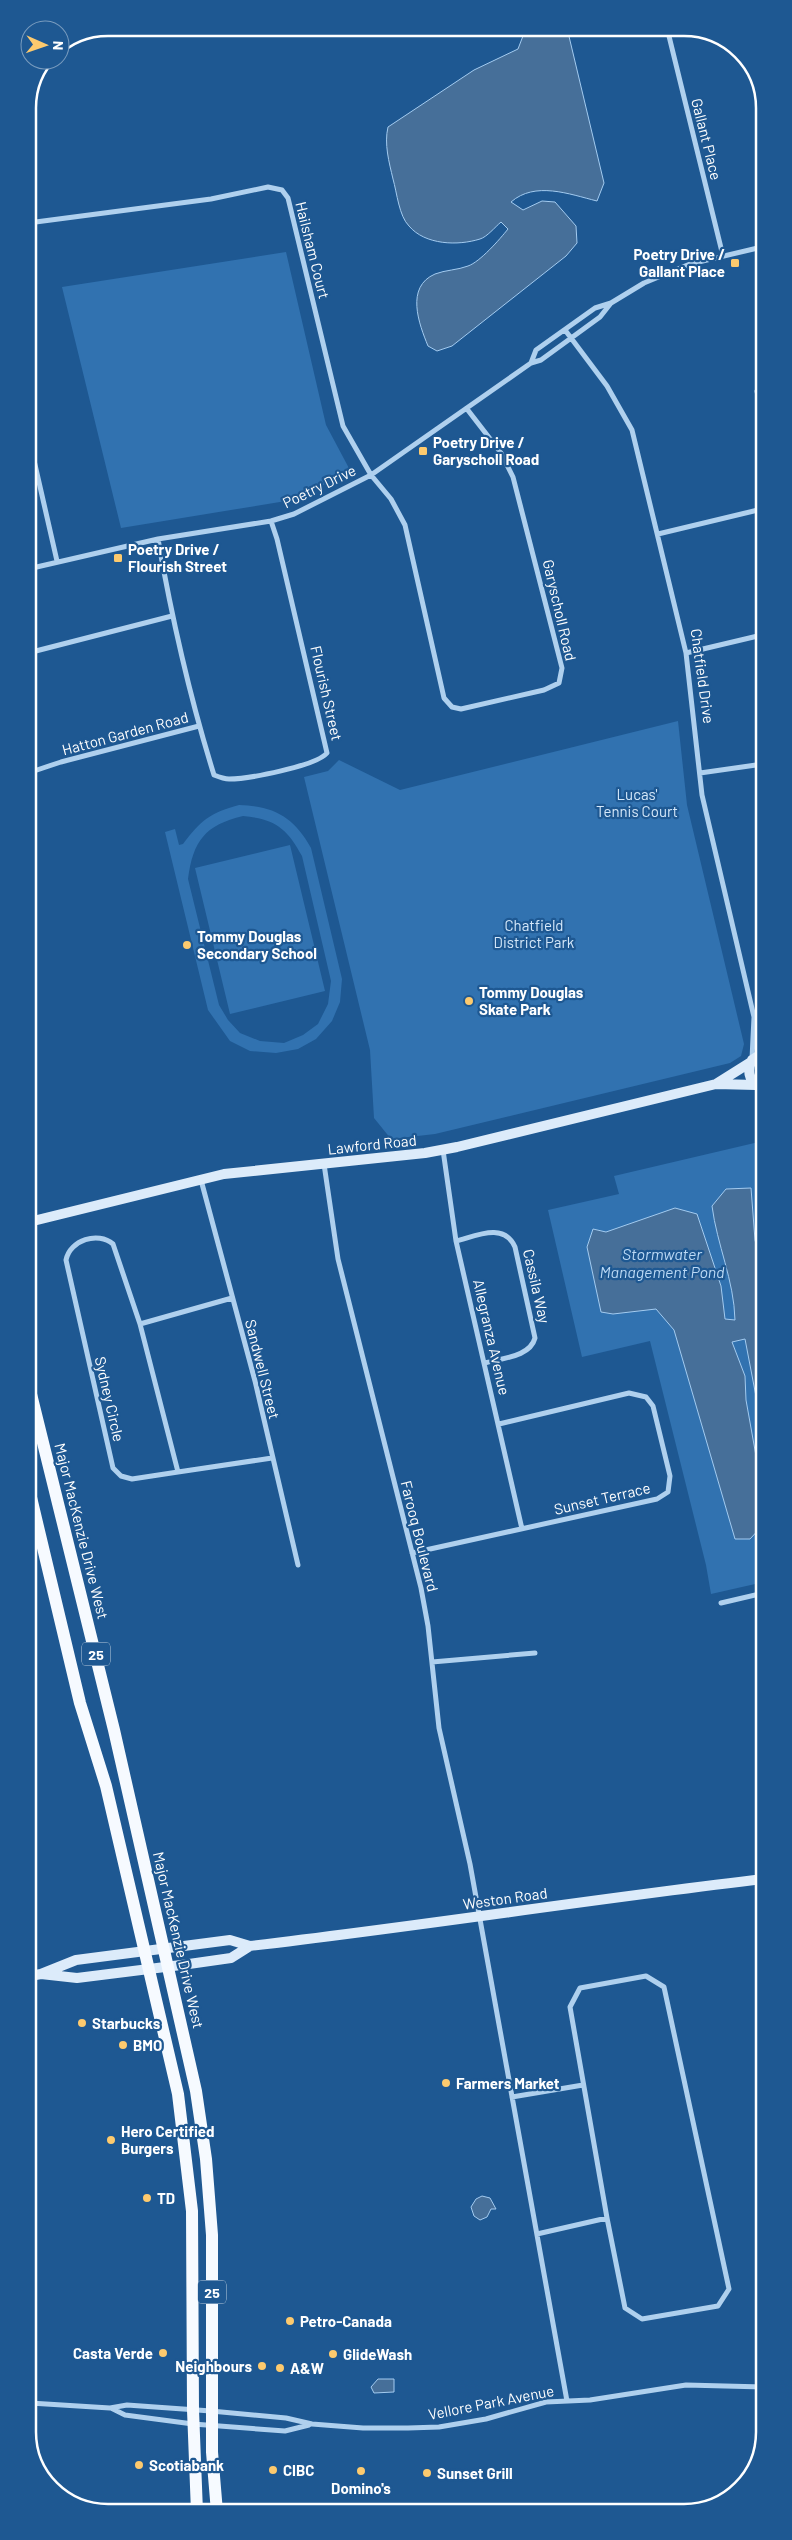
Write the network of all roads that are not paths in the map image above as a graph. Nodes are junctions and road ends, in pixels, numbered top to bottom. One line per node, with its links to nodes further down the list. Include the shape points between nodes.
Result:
1 (670, 36): 4 (street, Gallant Place)
2 (36, 222): 11 (street, Hailsham Court, via 211,199 268,187 282,190 288,198 343,426)
3 (756, 248): 4 (street, Poetry Drive)
4 (723, 256): 5 (street, Poetry Drive, via 644,283)
5 (611, 303): 6 (street, Poetry Drive, via 594,308); 7 (street, Poetry Drive, via 600,318)
6 (565, 330): 7 (street, Chatfield Drive); 8 (street, Poetry Drive, via 536,350)
7 (571, 338): 8 (street, Poetry Drive); 15 (street, Chatfield Drive, via 607,386 632,430)
8 (532, 363): 9 (street, Poetry Drive)
9 (467, 409): 11 (street, Poetry Drive); 11 (street, Garyscholl Road, via 501,453 516,485 562,668 559,683 544,690 461,709 452,707 444,698 405,525 391,499)
10 (36, 473): 12 (street)
11 (370, 474): 14 (street, Poetry Drive, via 322,501)
12 (37, 478): 17 (street)
13 (756, 510): 15 (street)
14 (271, 521): 16 (street, Poetry Drive); 23 (street, Flourish Street, via 327,753 314,762 227,779 214,776)
15 (658, 534): 22 (street, Chatfield Drive)
16 (158, 539): 17 (street, Poetry Drive); 19 (street, Flourish Street)
17 (57, 561): 18 (street, Poetry Drive)
18 (36, 567)
19 (172, 616): 21 (street); 23 (street, Flourish Street)
20 (756, 636): 22 (street)
21 (36, 651)
22 (686, 653): 26 (street, Chatfield Drive)
23 (199, 726): 25 (street, Hatton Garden Road)
24 (756, 765): 26 (street)
25 (36, 770)
26 (700, 773): 27 (street, Chatfield Drive, via 702,795)
27 (754, 1017): 28 (street, Chatfield Drive); 30 (street, Chatfield Drive)
28 (756, 1021)
29 (756, 1058): 30 (main road, Lawford Road)
30 (751, 1061): 31 (main road, via 749,1076); 32 (main road, Lawford Road)
31 (756, 1083)
32 (716, 1084): 33 (main road, Lawford Road); 34 (main road, Lawford Road)
33 (756, 1086)
34 (443, 1150): 35 (main road, Lawford Road); 38 (street, Allegranza Avenue)
35 (324, 1164): 36 (main road, Lawford Road, via 242,1171); 48 (street, Farooq Boulevard, via 338,1260)
36 (201, 1179): 37 (main road, Lawford Road); 39 (street, Sandwell Street)
37 (36, 1220)
38 (456, 1241): 41 (street, Allegranza Avenue); 41 (street, Cassila Way, via 498,1232 508,1236 515,1247 535,1338 524,1352)
39 (232, 1298): 40 (street); 44 (street, Sandwell Street)
40 (140, 1324): 45 (street, Sydney Circle); 45 (street, Sydney Circle, via 113,1244 97,1238 72,1246 66,1260 113,1468 121,1476 132,1479)
41 (485, 1363): 43 (street, Allegranza Avenue)
42 (36, 1414): 57 (main road, Major MacKenzie Drive West / 25)
43 (499, 1424): 47 (street, Allegranza Avenue); 47 (street, Sunset Terrace, via 629,1393 638,1394 646,1397 653,1406 670,1476 668,1492 657,1500)
44 (272, 1458): 45 (street); 49 (street, Sandwell Street)
45 (178, 1472)
46 (36, 1518): 58 (main road, 25, via 80,1703 106,1786)
47 (522, 1529): 48 (street, Sunset Terrace)
48 (412, 1553): 53 (street, Farooq Boulevard, via 428,1626)
49 (298, 1565)
50 (756, 1595): 51 (street)
51 (720, 1603)
52 (534, 1653): 53 (street)
53 (432, 1662): 55 (street, Farooq Boulevard, via 439,1728)
54 (756, 1880): 55 (main road, Weston Road)
55 (479, 1916): 56 (main road, Weston Road); 64 (street, Farooq Boulevard)
56 (250, 1946): 57 (main road, Weston Road, via 230,1940); 59 (main road, Weston Road, via 230,1958)
57 (164, 1949): 58 (main road, Weston Road); 59 (main road, Major MacKenzie Drive West / 25)
58 (146, 1951): 60 (main road, 25); 61 (main road, Weston Road, via 76,1960)
59 (168, 1966): 60 (main road, Weston Road); 72 (main road, Major MacKenzie Drive West / 25, via 196,2091 206,2159 212,2235)
60 (150, 1969): 61 (main road, Weston Road, via 77,1978); 71 (main road, 25, via 178,2094 190,2186)
61 (41, 1974): 62 (main road, Weston Road)
62 (36, 1975)
63 (583, 2085): 64 (street); 65 (street); 65 (street, via 570,2007 580,1988 646,1976 664,1987 729,2289 718,2306 642,2320 625,2308)
64 (512, 2097): 66 (street, Farooq Boulevard)
65 (607, 2218): 66 (street)
66 (537, 2234): 68 (street, Farooq Boulevard)
67 (756, 2387): 68 (street, Vellore Park Avenue, via 686,2384)
68 (568, 2401): 74 (street, Vellore Park Avenue, via 546,2402 486,2419 439,2427 363,2428)
69 (36, 2403): 70 (street)
70 (110, 2408): 71 (street, Vellore Park Avenue, via 127,2405); 73 (street, Vellore Park Avenue, via 125,2415)
71 (193, 2410): 72 (street, Vellore Park Avenue); 73 (main road, 25)
72 (211, 2411): 74 (street, Vellore Park Avenue, via 286,2418); 75 (main road, Major MacKenzie Drive West / 25)
73 (193, 2424): 75 (street, Vellore Park Avenue); 76 (main road, 25)
74 (312, 2424): 75 (street, Vellore Park Avenue, via 285,2431)
75 (212, 2426): 77 (main road, Major MacKenzie Drive West / 25)
76 (197, 2504)
77 (217, 2504)

